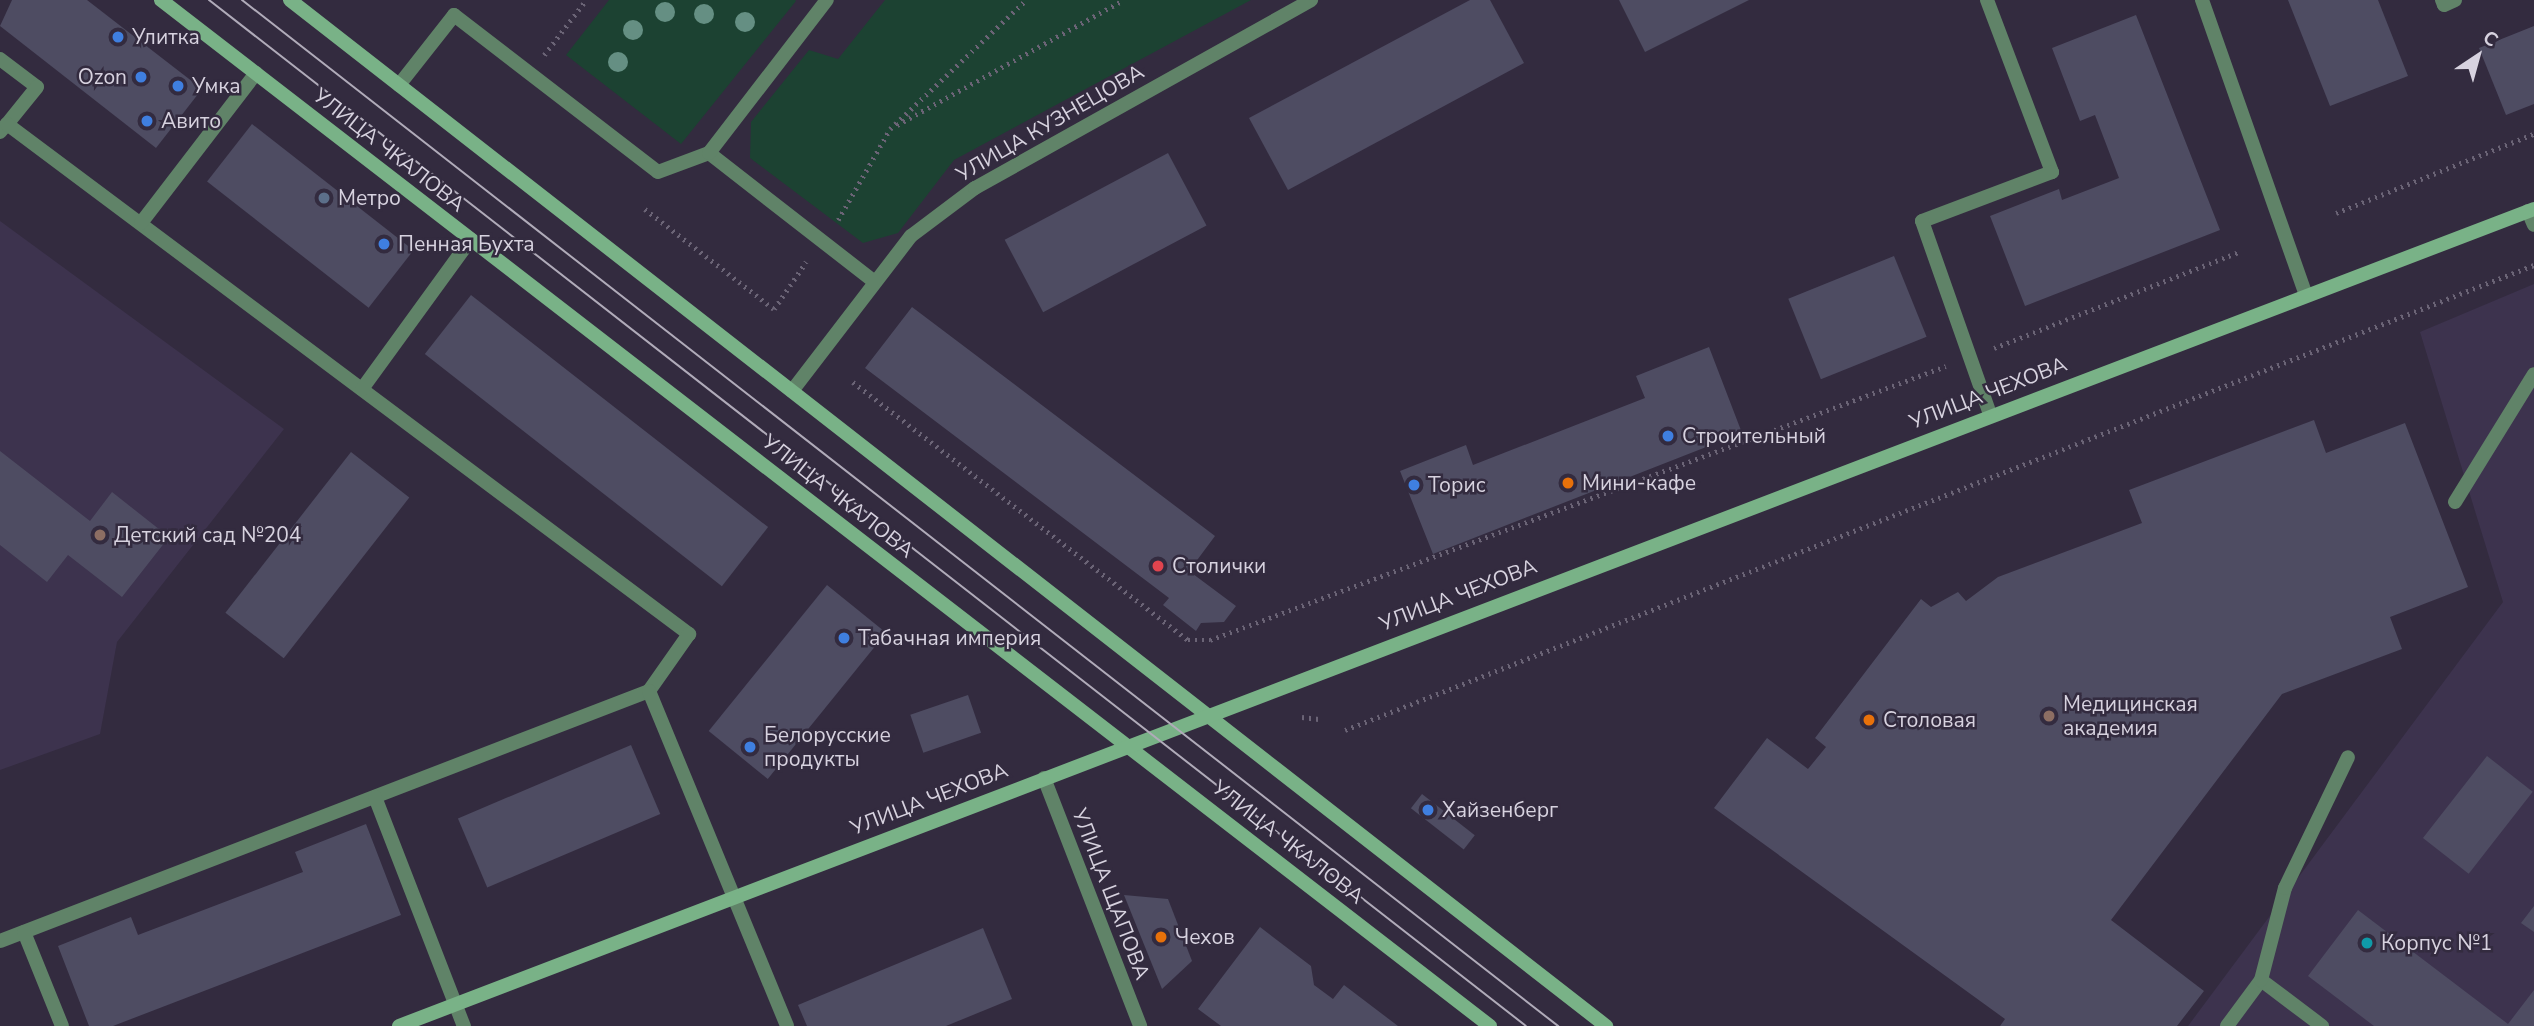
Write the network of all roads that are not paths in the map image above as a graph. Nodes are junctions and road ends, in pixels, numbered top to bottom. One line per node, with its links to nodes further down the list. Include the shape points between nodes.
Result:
1 (161, 0): 10 (main road, УЛИЦА ЧКАЛОВА)
2 (290, 0): 11 (main road)
3 (827, 0): 13 (street)
4 (1311, 0): 18 (street, УЛИЦА КУЗНЕЦОВА, via 975,188 911,236)
5 (1987, 0): 23 (street, via 2052,172 1922,220)
6 (2202, 0): 19 (street)
7 (2442, 0): 8 (street, via 2444,5)
8 (2455, 0)
9 (0, 59): 12 (street, via 37,87)
10 (256, 73): 15 (street); 17 (main road, УЛИЦА ЧКАЛОВА)
11 (399, 85): 13 (street, via 454,15 658,172); 22 (main road)
12 (4, 128): 15 (street)
13 (709, 153): 18 (street)
14 (2531, 210): 16 (street); 19 (main road, УЛИЦА ЧЕХОВА)
15 (141, 223): 21 (street)
16 (2534, 225)
17 (471, 239): 21 (street); 27 (main road, УЛИЦА ЧКАЛОВА)
18 (875, 282): 22 (street, УЛИЦА КУЗНЕЦОВА)
19 (2306, 295): 23 (main road, УЛИЦА ЧЕХОВА)
20 (2534, 374): 24 (street)
21 (362, 388): 25 (street, via 689,634)
22 (792, 391): 26 (main road)
23 (1990, 414): 26 (main road, УЛИЦА ЧЕХОВА)
24 (2455, 502)
25 (649, 691): 30 (street); 31 (street)
26 (1207, 715): 27 (main road, УЛИЦА ЧЕХОВА); 42 (main road)
27 (1127, 746): 29 (main road, УЛИЦА ЧЕХОВА); 41 (main road, УЛИЦА ЧКАЛОВА)
28 (2348, 757): 34 (street, via 2285,888)
29 (1044, 778): 31 (main road, УЛИЦА ЧЕХОВА); 40 (street, УЛИЦА ЩАПОВА)
30 (374, 797): 32 (street); 35 (street)
31 (731, 898): 35 (main road, УЛИЦА ЧЕХОВА); 39 (street)
32 (24, 932): 33 (street); 36 (street)
33 (0, 941)
34 (2261, 979): 43 (street); 44 (street)
35 (456, 1004): 37 (main road, УЛИЦА ЧЕХОВА); 38 (street)
36 (62, 1026)
37 (399, 1026)
38 (464, 1026)
39 (787, 1026)
40 (1140, 1026)
41 (1490, 1026)
42 (1606, 1026)
43 (2227, 1026)
44 (2322, 1026)

